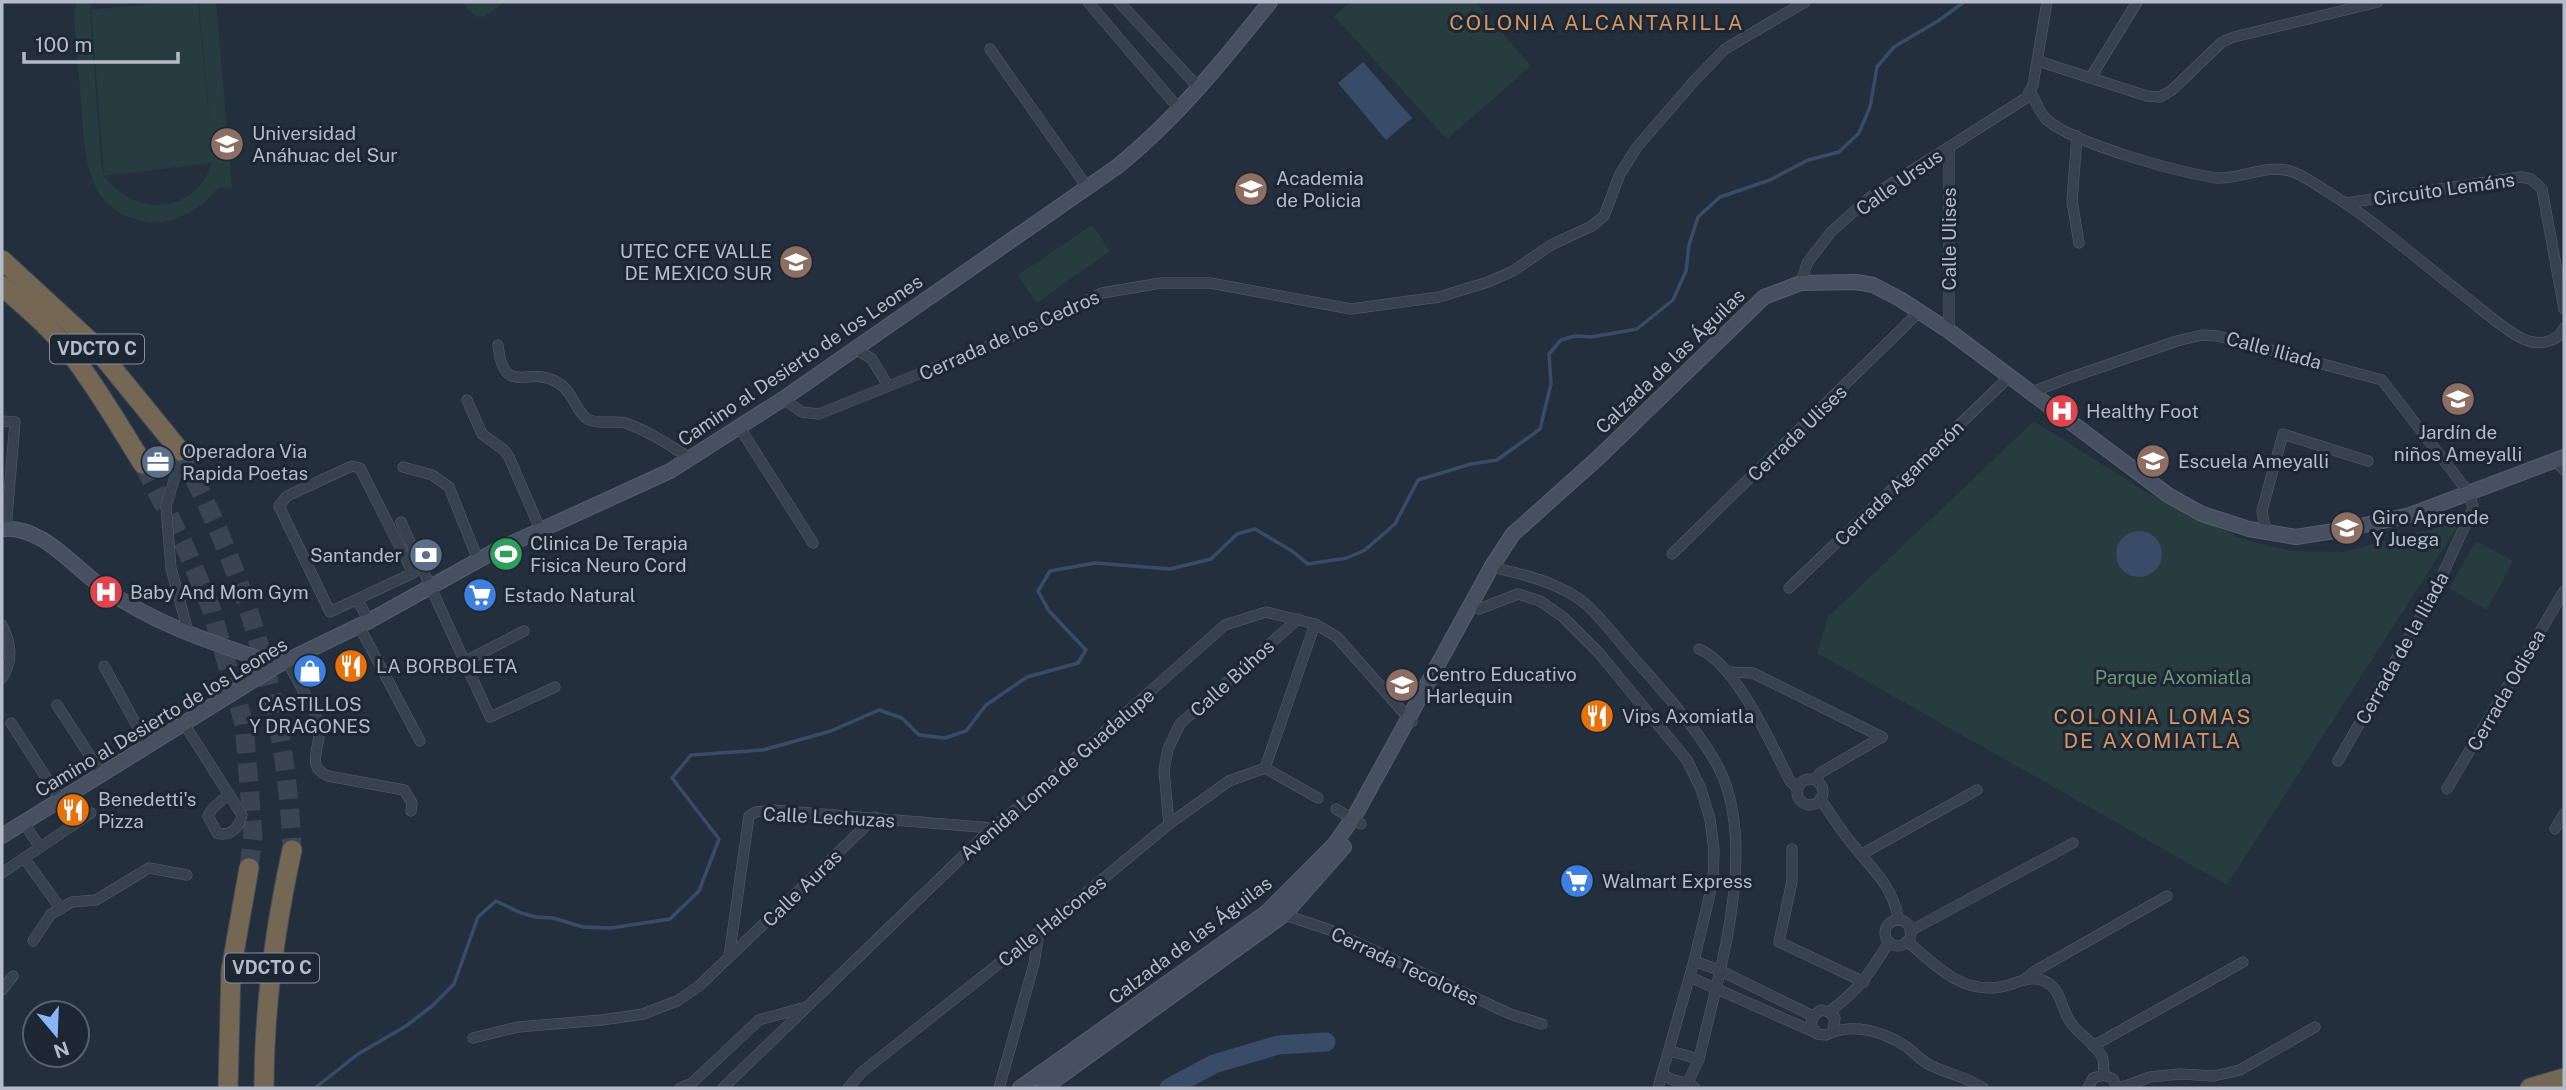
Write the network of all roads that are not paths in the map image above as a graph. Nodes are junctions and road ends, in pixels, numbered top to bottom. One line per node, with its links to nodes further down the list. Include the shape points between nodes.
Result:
1 (1088, 2): 13 (street)
2 (1119, 2): 11 (street)
3 (1270, 2): 11 (main road, Camino al Desierto de los Leones)
4 (1805, 2): 30 (street, Cerrada de los Cedros, via 1725,49 1695,80 1637,147 1620,174 1604,216 1488,282 1439,297 1351,309 1210,283 1161,283 1102,293 1016,335)
5 (2047, 2): 9 (street)
6 (2137, 2): 10 (street)
7 (2378, 2): 10 (street, via 2228,39 2160,97)
8 (990, 49): 16 (street)
9 (2038, 61): 10 (street); 12 (street)
10 (2091, 77)
11 (1200, 89): 13 (main road, Camino al Desierto de los Leones)
12 (2031, 92): 14 (street, Circuito Lemáns, via 2045,118); 15 (street, Calle Ursus)
13 (1180, 110): 16 (main road, Camino al Desierto de los Leones, via 1153,138)
14 (2077, 136): 17 (street, Circuito Lemáns, via 2217,178 2293,172); 18 (street, via 2072,201)
15 (1949, 147): 20 (street, Calle Ursus, via 1869,198 1831,232 1807,263); 26 (street, Calle Ulises)
16 (1087, 187): 28 (main road, Camino al Desierto de los Leones)
17 (2346, 203): 22 (street, Circuito Lemáns, via 2532,178 2542,189); 25 (street, Circuito Lemáns, via 2524,339 2548,342)
18 (2080, 243)
19 (2, 260): 37 (highway, VDCTO C, via 92,343)
20 (1801, 283): 24 (main road, Calzada de las Águilas, via 1873,285); 43 (main road, Calzada de las Águilas, via 1764,298)
21 (2, 286): 40 (highway, VDCTO C, via 71,354)
22 (2563, 293): 23 (street, Circuito Lemáns)
23 (2564, 309)
24 (1920, 311): 26 (main road, Calzada de las Águilas); 49 (street, Cerrada Ulises)
25 (2564, 328)
26 (1949, 331): 29 (main road, Calzada de las Águilas)
27 (498, 345): 36 (street, via 500,365 508,374 551,379 568,390 586,417 626,423)
28 (855, 348): 30 (street, via 872,359); 32 (main road, Camino al Desierto de los Leones)
29 (2009, 377): 31 (main road, Calzada de las Águilas); 54 (street, Cerrada Agamenón)
30 (888, 386): 32 (street, Cerrada de los Cedros, via 819,414 802,412)
31 (2030, 393): 42 (street, Calle Iliada, via 2177,341 2218,336 2382,380); 47 (main road, Calzada de las Águilas, via 2168,495 2202,514)
32 (783, 399): 35 (main road, Camino al Desierto de los Leones)
33 (467, 400): 46 (street, via 482,434 509,457)
34 (2, 421): 45 (street, via 15,422)
35 (740, 428): 36 (main road, Camino al Desierto de los Leones); 48 (street)
36 (690, 458): 46 (main road, Camino al Desierto de los Leones)
37 (179, 459): 64 (street, via 166,506 171,568)
38 (2368, 461): 47 (street, via 2283,434 2262,511)
39 (2561, 462): 42 (main road, Calzada de las Águilas)
40 (143, 464)
41 (403, 467): 50 (street, via 432,475 449,487)
42 (2469, 493): 47 (main road, Calzada de las Águilas, via 2410,515 2347,529 2296,537); 78 (street, Cerrada de la Iliada, via 2473,508 2449,562)
43 (1535, 516): 51 (main road, Calzada de las Águilas); 73 (main road, Calzada de las Águilas, via 1513,534 1492,566)
44 (401, 522): 53 (street)
45 (4, 528): 64 (main road, via 44,541 142,614)
46 (541, 531): 50 (main road, Camino al Desierto de los Leones)
47 (2266, 532)
48 (813, 543)
49 (1672, 554)
50 (478, 560): 53 (main road, Camino al Desierto de los Leones)
51 (1500, 569): 52 (street); 58 (main road, Calzada de las Águilas)
52 (1527, 576): 56 (street); 121 (street, via 1586,605 1695,733 1722,776 1733,810 1738,856)
53 (429, 588): 60 (main road, Camino al Desierto de los Leones); 66 (street)
54 (1789, 589)
55 (2564, 591): 83 (street, Cerrada Odisea)
56 (1518, 594): 58 (street); 119 (street, via 1540,601 1563,617 1598,653 1686,760 1701,789 1710,819 1714,861)
57 (358, 601): 57 (street, via 413,571 360,468 352,466 287,496 279,506 328,611); 60 (street)
58 (1479, 609): 73 (main road, Calzada de las Águilas)
59 (1298, 619): 61 (street, Avenida Loma de Guadalupe); 96 (street, Calle Búhos, via 1180,724 1164,770); 97 (street, Avenida Loma de Guadalupe, via 1266,612 1225,625)
60 (364, 624): 67 (main road, Camino al Desierto de los Leones); 76 (street)
61 (1315, 624): 73 (street, Avenida Loma de Guadalupe, via 1337,637); 79 (street)
62 (2, 625): 70 (street, via 11,655)
63 (524, 631): 66 (street)
64 (190, 635): 67 (main road)
65 (1699, 649): 69 (street)
66 (464, 662): 71 (street, via 490,717)
67 (283, 663): 74 (main road, Camino al Desierto de los Leones); 90 (street, via 319,727 318,771 404,790)
68 (104, 666): 77 (street)
69 (1728, 672): 81 (street, via 1753,673 1882,737); 82 (street)
70 (2, 678)
71 (555, 687)
72 (57, 705): 80 (street)
73 (1410, 721): 95 (main road, Calzada de las Águilas, via 1390,773)
74 (183, 722): 77 (main road, Camino al Desierto de los Leones); 85 (street)
75 (11, 723): 87 (street)
76 (420, 741)
77 (147, 744): 80 (main road, Camino al Desierto de los Leones)
78 (2338, 761)
79 (1265, 768): 86 (street); 96 (street, Calle Halcones, via 1229,781)
80 (101, 773): 87 (main road, Camino al Desierto de los Leones)
81 (1815, 780): 82 (street, via 1805,780); 88 (street, via 1822,786)
82 (1798, 788): 88 (street, via 1804,803)
83 (2448, 789)
84 (1977, 790): 104 (street)
85 (229, 794)
86 (1318, 798)
87 (60, 799): 94 (main road, Camino al Desierto de los Leones)
88 (1821, 799): 104 (street)
89 (1336, 809): 95 (street)
90 (411, 811)
91 (91, 813): 101 (street)
92 (2564, 814): 98 (street)
93 (875, 817): 97 (street, Calle Lechuzas); 118 (street, Calle Auras); 118 (street, Calle Lechuzas, via 773,810 749,816)
94 (23, 822): 99 (main road, Camino al Desierto de los Leones); 101 (street)
95 (1356, 822): 111 (main road, Calzada de las Águilas); 112 (main road, Calzada de las Águilas, via 1324,872)
96 (1169, 824): 114 (street, Calle Halcones)
97 (992, 828): 130 (street, Avenida Loma de Guadalupe)
98 (2555, 829)
99 (2, 836)
100 (2073, 843): 115 (street)
101 (40, 847): 105 (street)
102 (1793, 849): 126 (street, via 1792,881 1779,942)
103 (292, 850): 146 (highway, VDCTO C, via 271,971)
104 (1862, 854): 113 (street, via 1886,884)
105 (24, 858): 107 (street); 110 (street)
106 (249, 868): 145 (highway, VDCTO C, via 231,970)
107 (2, 873)
108 (187, 874): 110 (street, via 149,868 96,900 72,902)
109 (2167, 895): 125 (street)
110 (61, 909): 116 (street, via 51,914)
111 (1267, 912): 112 (street, Cerrada Tecolotes); 151 (main road, Calzada de las Águilas)
112 (1284, 914): 133 (street, Cerrada Tecolotes, via 1331,930 1510,1014); 152 (main road, Calzada de las Águilas)
113 (1899, 920): 115 (street, via 1906,923); 117 (street, via 1887,926)
114 (1039, 932): 149 (street, Calle Halcones, via 862,1072); 150 (street)
115 (1909, 936): 117 (street, via 1897,946); 125 (street, via 1951,977 1974,988 2001,987)
116 (33, 941)
117 (1889, 942): 126 (street)
118 (729, 958): 137 (street, via 677,1001 643,1014 518,1027)
119 (1694, 961): 121 (street); 123 (street)
120 (2243, 962): 138 (street)
121 (1719, 970): 124 (street); 127 (street)
122 (13, 976): 128 (street)
123 (1690, 977): 127 (street); 139 (street)
124 (1737, 978): 129 (street); 132 (street)
125 (2025, 979): 138 (street, via 2053,986 2068,1019)
126 (1864, 982): 131 (street)
127 (1716, 987): 129 (street); 140 (street)
128 (2, 990)
129 (1730, 993): 136 (street)
130 (805, 1007): 147 (street, via 759,1020 692,1083); 148 (street, Avenida Loma de Guadalupe)
131 (1829, 1012): 132 (street, via 1821,1010); 135 (street, via 1835,1018)
132 (1813, 1016): 136 (street, via 1811,1025)
133 (1542, 1024)
134 (2315, 1027): 157 (street, via 2240,1070 2214,1076 2150,1077)
135 (1833, 1030): 136 (street); 155 (street, via 1864,1029 1886,1035 1926,1063 1969,1078)
136 (1817, 1034)
137 (474, 1038)
138 (2093, 1046): 142 (street, via 2103,1058)
139 (1670, 1051): 140 (street); 141 (street)
140 (1699, 1059): 144 (street)
141 (1662, 1073): 144 (street, via 1668,1080); 153 (street)
142 (2104, 1075): 156 (street, via 2093,1078); 157 (street)
143 (2564, 1078): 158 (highway)
144 (1692, 1085): 154 (street)
145 (228, 1088)
146 (264, 1088)
147 (680, 1088)
148 (723, 1088)
149 (848, 1088)
150 (999, 1088)
151 (1020, 1088)
152 (1044, 1088)
153 (1658, 1088)
154 (1678, 1088)
155 (1983, 1088)
156 (2088, 1088)
157 (2119, 1088)
158 (2530, 1088)

